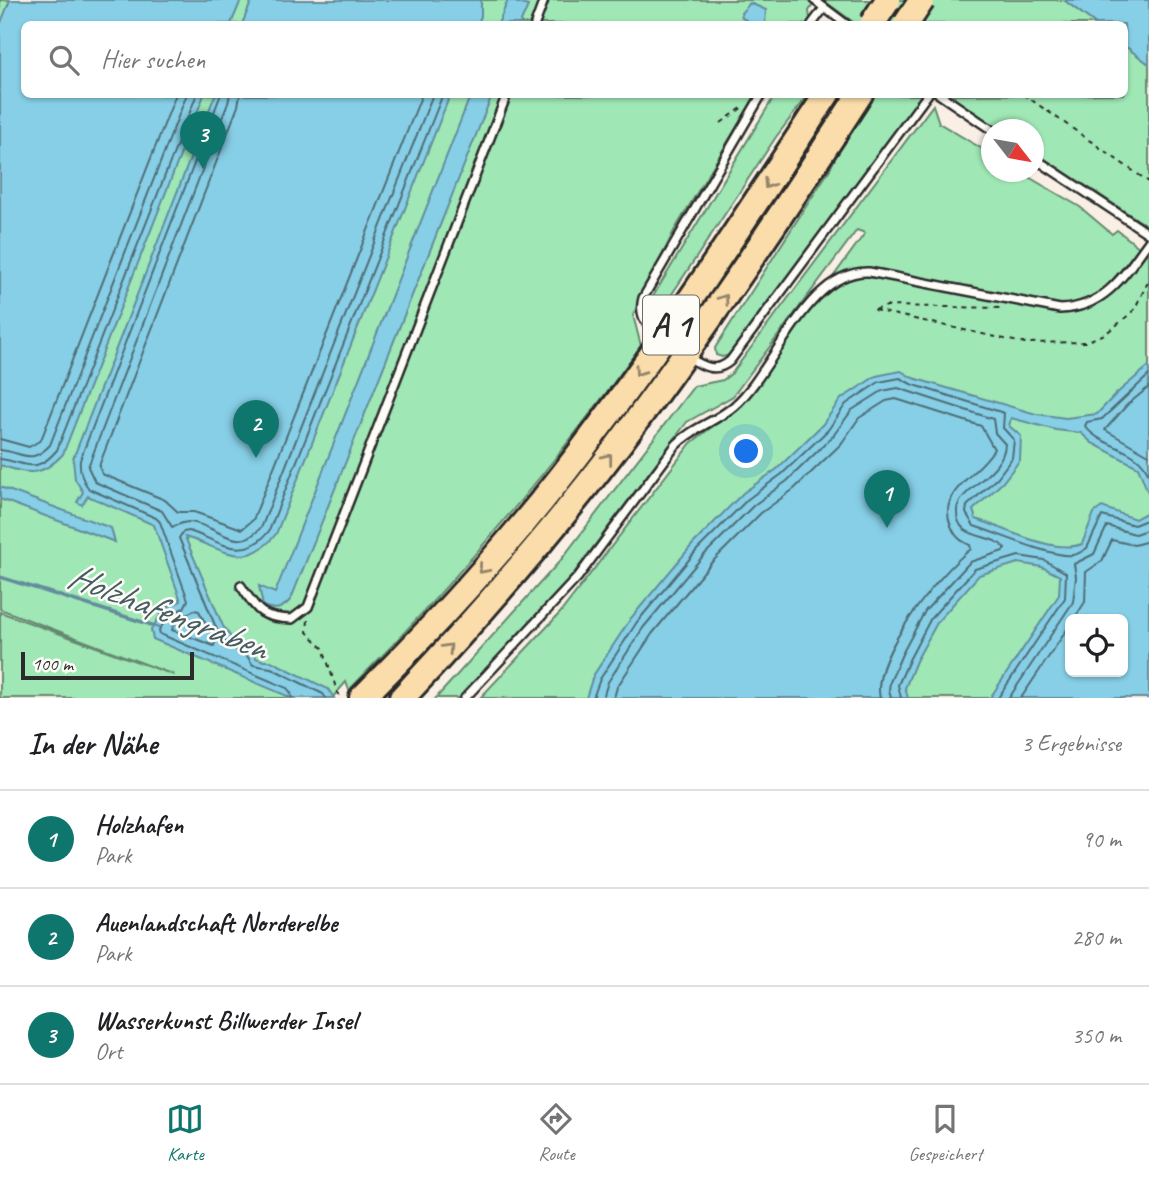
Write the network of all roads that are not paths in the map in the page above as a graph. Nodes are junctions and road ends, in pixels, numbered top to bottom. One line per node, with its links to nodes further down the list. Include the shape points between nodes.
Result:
1 (544, 0): 6 (lane)
2 (814, 0): 5 (lane)
3 (888, 0): 9 (highway, bridge)
4 (922, 0): 10 (highway, bridge)
5 (824, 8): 7 (lane); 8 (lane)
6 (535, 21)
7 (814, 21)
8 (842, 21)
9 (874, 21)
10 (908, 21)
11 (505, 98): 23 (lane, via 308,607 292,619 274,619 259,613)
12 (759, 98): 21 (lane, via 643,298 642,315)
13 (824, 98): 21 (highway, A 1, one-way to 21)
14 (857, 98): 22 (highway, A 1, one-way to 14)
15 (925, 98): 22 (lane, via 730,361 710,368)
16 (945, 98): 17 (lane)
17 (981, 123)
18 (1044, 165): 19 (lane)
19 (1149, 234)
20 (1149, 241): 26 (lane, via 1117,285 1097,300 1073,309 869,272 836,279 815,299 734,407 676,445 578,577)
21 (662, 338): 24 (highway, A 1, one-way to 24, via 544,499)
22 (685, 355): 25 (highway, A 1, one-way to 22, via 557,523)
23 (241, 586)
24 (362, 698)
25 (402, 698)
26 (466, 698)

